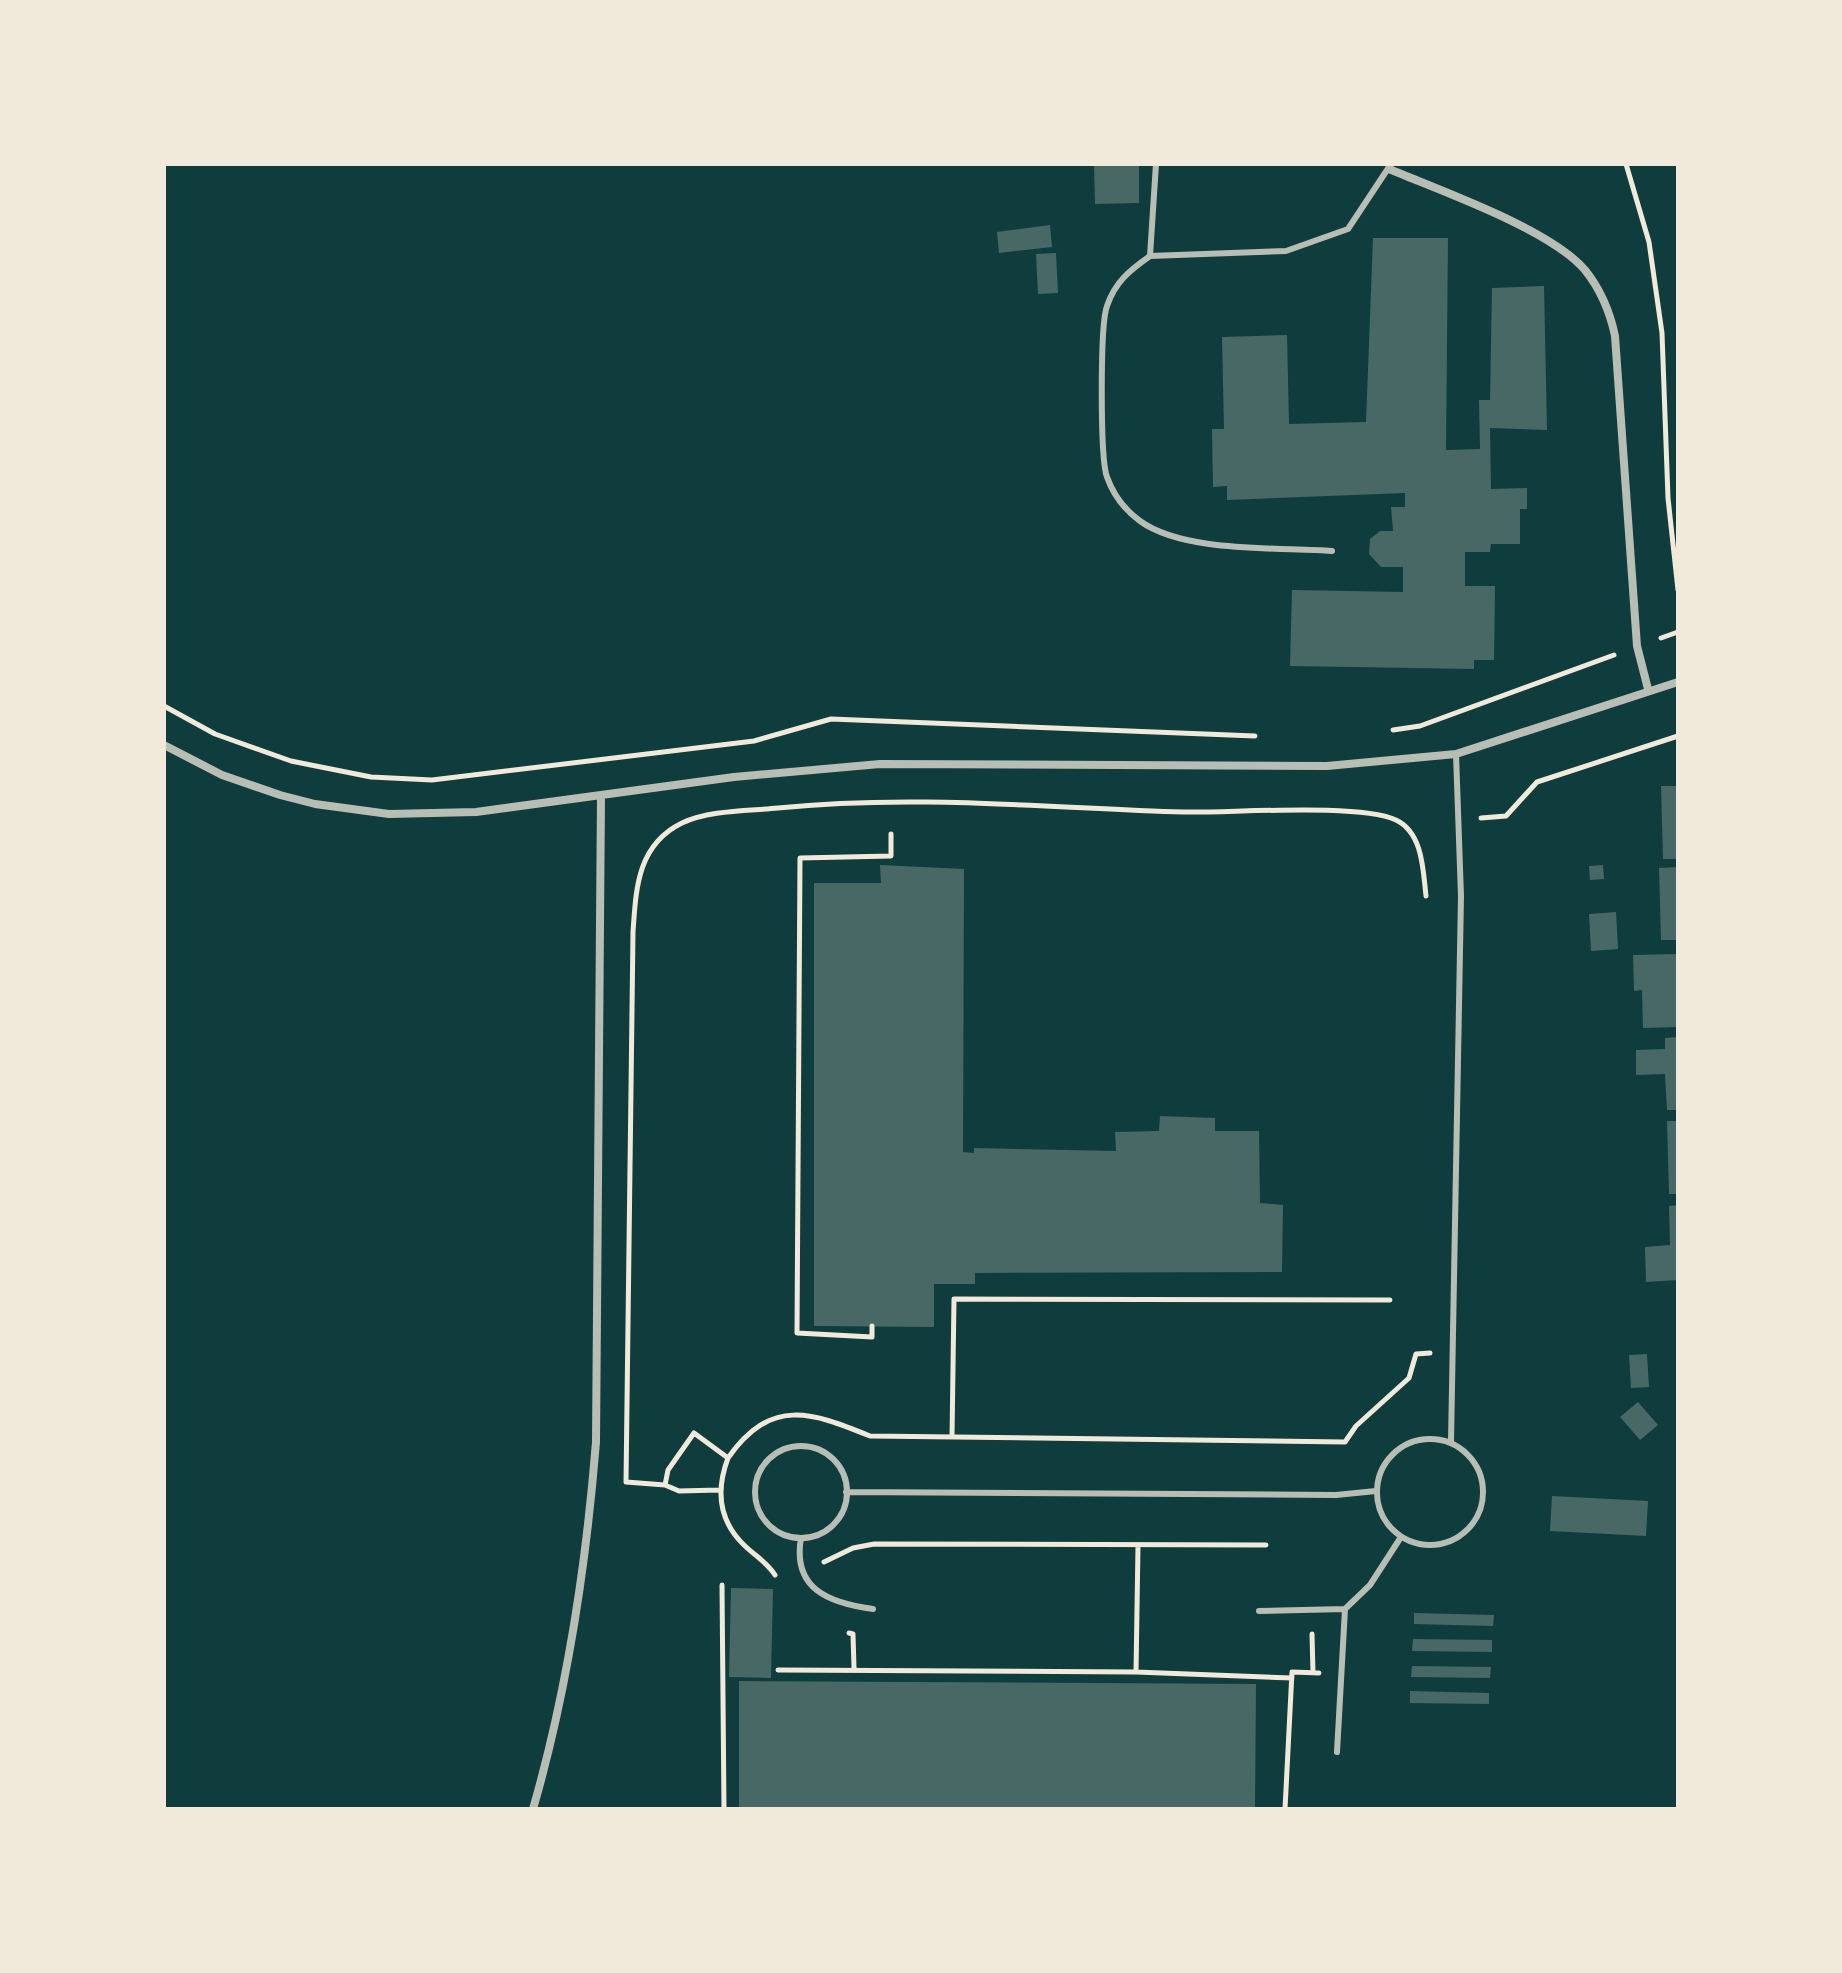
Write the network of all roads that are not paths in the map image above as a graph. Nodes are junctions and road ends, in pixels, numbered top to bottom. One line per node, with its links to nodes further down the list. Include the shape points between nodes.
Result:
1 (1156, 164): 3 (lane)
2 (1390, 166): 3 (lane, via 1348,229 1286,251); 6 (street, via 1570,256 1602,296 1615,336 1637,646)
3 (1150, 256): 4 (lane, via 1125,274 1105,310 1104,449 1106,475 1117,498 1140,521 1165,534 1194,541)
4 (1332, 551)
5 (1678, 682): 6 (street)
6 (1648, 689): 8 (street)
7 (164, 745): 9 (street, via 222,775 280,795 389,814 476,812)
8 (1456, 754): 9 (street, via 1327,766 880,764); 10 (lane, via 1461,896)
9 (601, 795): 19 (street, via 593,1478 573,1642)
10 (1451, 1442): 11 (lane, via 1434,1438 1400,1446 1383,1466); 13 (lane, via 1466,1451 1482,1482 1477,1516 1467,1531 1444,1543 1417,1544)
11 (1376, 1491): 12 (lane); 13 (lane, via 1383,1517)
12 (846, 1492): 14 (lane, via 845,1505 829,1529); 14 (lane, via 837,1463 813,1447 797,1446 770,1457 756,1483 759,1511 776,1531)
13 (1401, 1537): 16 (lane, via 1370,1585)
14 (801, 1538): 15 (lane, via 797,1558 817,1592)
15 (873, 1609)
16 (1345, 1609): 17 (lane); 18 (lane)
17 (1259, 1611)
18 (1337, 1752)
19 (533, 1809)

